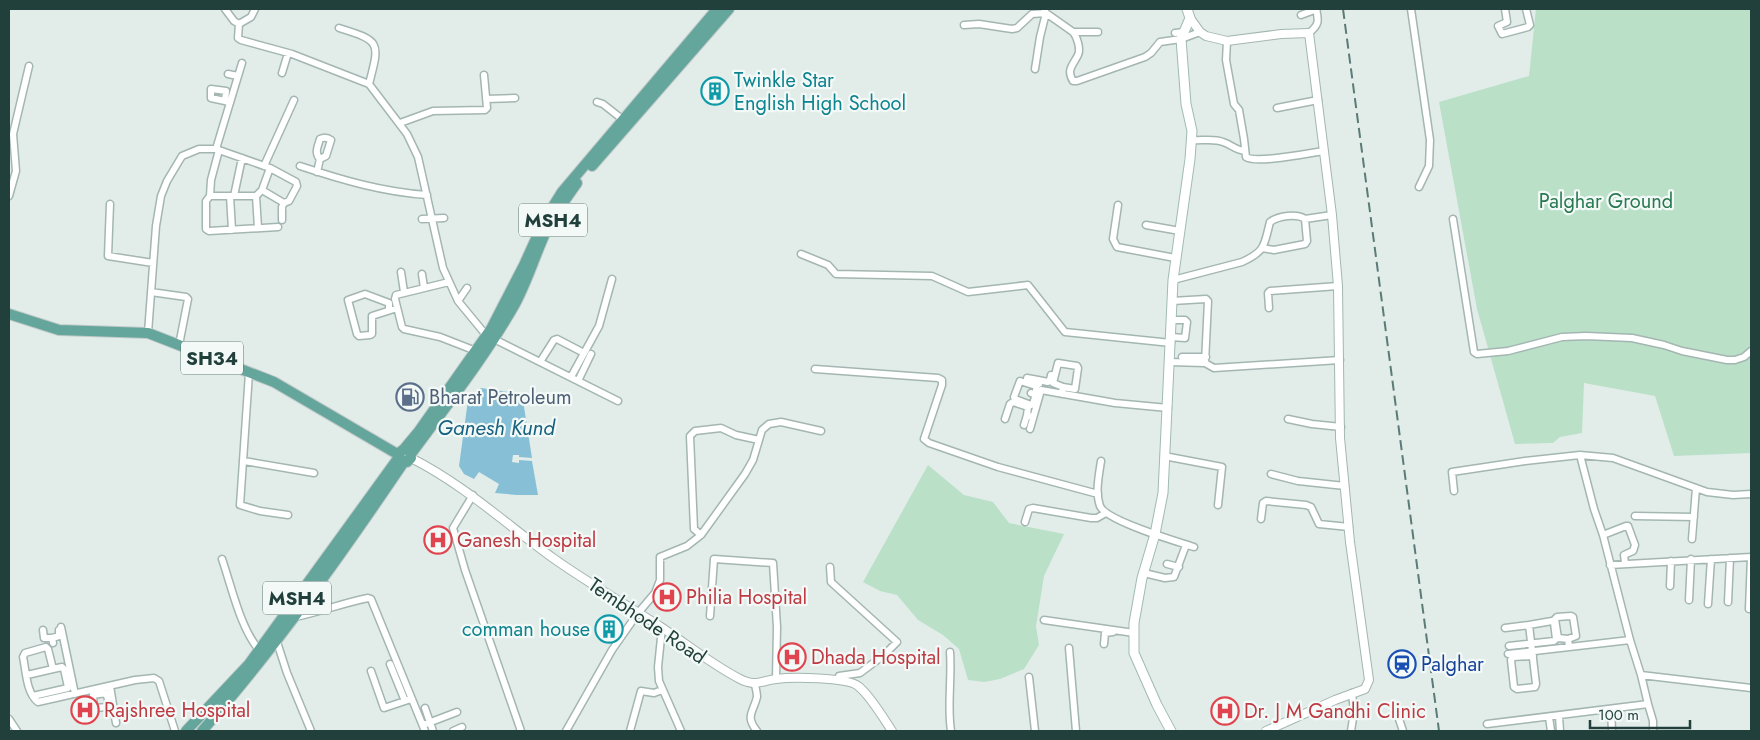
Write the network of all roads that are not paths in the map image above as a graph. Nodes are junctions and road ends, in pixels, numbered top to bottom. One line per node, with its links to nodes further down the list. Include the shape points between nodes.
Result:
1 (225, 9): 13 (street)
2 (255, 9): 13 (street, via 251,17)
3 (717, 9): 22 (main road, MSH4)
4 (729, 9): 22 (main road, MSH4)
5 (1187, 9): 12 (main road)
6 (1317, 9): 11 (street); 19 (street, via 1319,22)
7 (1411, 9): 50 (street, via 1430,140 1429,166)
8 (1505, 9): 9 (street, via 1507,22 1498,26 1502,34 1530,25)
9 (1526, 9)
10 (1045, 11): 14 (street, via 1032,14 1012,29); 16 (street); 26 (street)
11 (1301, 15)
12 (1190, 18): 18 (street); 20 (main road)
13 (239, 24): 23 (street, via 238,38 241,40)
14 (964, 25)
15 (339, 28): 31 (street, via 361,35 372,41 376,48)
16 (1073, 32): 17 (street); 20 (street, via 1078,55 1071,64 1073,81 1146,57 1160,42)
17 (1098, 32)
18 (1200, 32): 20 (street); 21 (street)
19 (1309, 33): 21 (street); 35 (street)
20 (1180, 34): 41 (main road)
21 (1227, 41): 43 (street, via 1226,60 1234,104 1239,110)
22 (685, 52): 37 (main road, MSH4)
23 (288, 53): 27 (street); 31 (street)
24 (242, 62): 30 (street)
25 (28, 66): 53 (street, via 12,134 16,171)
26 (1035, 69)
27 (282, 73)
28 (228, 74): 30 (street)
29 (484, 75): 34 (street)
30 (238, 76): 42 (street, via 227,104)
31 (369, 84): 40 (street)
32 (516, 98): 34 (street)
33 (294, 100): 48 (street)
34 (486, 100): 40 (street, via 487,108 484,110 433,111)
35 (1318, 100): 38 (street); 44 (street)
36 (597, 102): 39 (street)
37 (639, 106): 39 (main road, MSH4); 94 (main road, MSH4, via 560,206 516,301)
38 (1277, 108)
39 (622, 119): 94 (main road, MSH4, via 557,199 491,329)
40 (400, 123): 52 (street, via 418,157)
41 (1191, 140): 43 (street, via 1224,142); 71 (main road)
42 (217, 149): 45 (street); 54 (street); 75 (street, via 199,149 182,156 167,181 157,219)
43 (1245, 151): 44 (street, via 1249,159)
44 (1324, 151): 60 (street)
45 (242, 158): 48 (street); 55 (street)
46 (320, 159): 49 (street)
47 (300, 166): 49 (street)
48 (267, 167): 51 (street); 57 (street, via 296,182 289,201)
49 (317, 172): 52 (street, via 381,190)
50 (1419, 187)
51 (262, 190): 56 (street); 57 (street)
52 (427, 195): 63 (street)
53 (9, 196)
54 (210, 196): 55 (street); 70 (street, via 206,201 206,229)
55 (232, 196): 56 (street); 70 (street)
56 (256, 196): 69 (street)
57 (284, 203): 66 (street)
58 (110, 204): 75 (street, via 108,256)
59 (1118, 205): 74 (street, via 1113,240 1116,247)
60 (1332, 215): 64 (street); 81 (street)
61 (444, 218): 63 (street)
62 (422, 219): 63 (street)
63 (430, 219): 80 (street)
64 (1305, 219): 72 (street, via 1301,216 1276,218 1270,222); 72 (street, via 1307,241 1304,244 1274,250)
65 (1453, 219): 98 (street, via 1474,352 1477,354 1508,351 1562,337 1586,336 1632,338 1726,360 1744,357)
66 (282, 220)
67 (1146, 225): 71 (street)
68 (278, 227): 69 (street)
69 (258, 228): 70 (street)
70 (232, 230)
71 (1180, 231): 74 (main road)
72 (1262, 248): 79 (street, via 1242,262)
73 (801, 254): 95 (street, via 828,265 836,274 932,276 968,292 1028,285 1065,332)
74 (1176, 258): 79 (main road)
75 (153, 263): 84 (street)
76 (401, 272): 85 (street)
77 (422, 274): 82 (street)
78 (612, 279): 99 (street)
79 (1173, 280): 87 (main road)
80 (450, 282): 82 (street); 86 (street)
81 (1338, 286): 89 (street, via 1270,291); 102 (street)
82 (424, 288): 85 (street)
83 (467, 288): 86 (street)
84 (151, 292): 93 (street); 96 (street, via 186,296 188,299)
85 (404, 292): 88 (street, via 396,295)
86 (458, 301): 94 (street)
87 (1172, 301): 92 (main road); 101 (street, via 1208,301)
88 (397, 308): 90 (street); 97 (street, via 404,329 440,337)
89 (1269, 308)
90 (390, 310): 90 (street, via 372,316 370,336 359,336 347,303 365,294 389,303)
91 (9, 314): 93 (main road, SH34, via 59,330)
92 (1172, 320): 95 (main road); 95 (street, via 1187,322 1185,338)
93 (148, 333): 96 (main road, SH34)
94 (490, 337): 97 (main road, MSH4); 103 (street); 124 (main road, MSH4)
95 (1171, 340): 104 (main road)
96 (179, 345): 107 (main road, SH34)
97 (476, 351): 124 (main road, MSH4)
98 (1751, 351)
99 (588, 354): 103 (street, via 556,339); 108 (street); 111 (street)
100 (1182, 357): 101 (street)
101 (1206, 360): 102 (street, via 1214,368); 104 (street)
102 (1340, 360): 120 (street)
103 (540, 362): 108 (street)
104 (1170, 362): 115 (main road)
105 (1052, 367): 110 (street, via 1048,382)
106 (815, 369): 133 (street, via 938,378 942,385 924,439 929,443 998,467)
107 (249, 373): 124 (main road, SH34, via 274,382); 127 (street)
108 (571, 377): 111 (street)
109 (1027, 378): 110 (street)
110 (1038, 380): 113 (street)
111 (578, 381): 114 (street)
112 (1063, 390): 112 (street, via 1075,388 1077,366 1058,363 1053,383); 113 (street); 115 (street, via 1115,403)
113 (1037, 394): 116 (street)
114 (618, 401)
115 (1168, 408): 125 (main road)
116 (1030, 416): 117 (street, via 1028,408 1013,402); 119 (street)
117 (1005, 419)
118 (1288, 419): 120 (street)
119 (1027, 427)
120 (1341, 427): 130 (street)
121 (821, 431): 122 (street, via 781,422 762,430)
122 (759, 440): 145 (street, via 745,474); 145 (street, via 721,428 695,431 690,436 694,529)
123 (1580, 455): 131 (street, via 1613,458); 132 (street, via 1452,472); 146 (street)
124 (405, 456): 135 (street, Tembhode Road); 169 (main road, MSH4); 176 (main road, MSH4)
125 (1164, 456): 136 (street, via 1222,467); 144 (main road, via 1163,493)
126 (1101, 460): 133 (street)
127 (244, 461): 128 (street); 138 (street, via 240,505)
128 (314, 473)
129 (1271, 474): 130 (street, via 1298,482)
130 (1345, 486): 143 (street)
131 (1696, 488): 134 (street, via 1733,495); 140 (street)
132 (1454, 491)
133 (1098, 494): 137 (street)
134 (1751, 494)
135 (473, 495): 167 (street, Tembhode Road, via 554,558); 228 (street, via 453,528)
136 (1218, 505)
137 (1104, 514): 142 (street, via 1091,518 1033,508 1029,509); 144 (street)
138 (288, 515)
139 (1635, 516): 140 (street)
140 (1694, 517): 147 (street)
141 (1261, 519): 143 (street, via 1266,501 1311,507 1319,524)
142 (1025, 522)
143 (1348, 527): 204 (street, via 1369,680 1366,689)
144 (1155, 534): 148 (street); 161 (main road)
145 (701, 535): 167 (street, via 687,546 660,558 660,580 655,593)
146 (1603, 535): 156 (street, via 1628,526 1635,545 1633,550 1621,555); 158 (street)
147 (1692, 539)
148 (1186, 545): 149 (street); 160 (street)
149 (1194, 547)
150 (1751, 557): 151 (street); 166 (street)
151 (1730, 558): 153 (street); 164 (street)
152 (222, 559): 186 (street, via 239,611)
153 (1711, 559): 155 (street); 165 (street)
154 (1671, 560): 155 (street); 156 (street); 162 (street)
155 (1691, 560): 163 (street)
156 (1626, 563): 158 (street)
157 (1167, 564): 160 (street)
158 (1610, 565): 178 (street)
159 (830, 566): 198 (street, via 831,582 897,642 860,673 839,676)
160 (1178, 567): 161 (street, via 1172,578)
161 (1144, 574): 175 (main road)
162 (1670, 586)
163 (1689, 600)
164 (1728, 602)
165 (1708, 604)
166 (1749, 609)
167 (638, 613): 172 (street, Tembhode Road); 229 (street, via 612,650)
168 (710, 616): 196 (street, via 714,559 773,562)
169 (295, 617): 176 (main road, MSH4); 197 (street, via 371,599)
170 (1044, 620): 175 (street)
171 (1529, 625): 173 (street); 181 (street); 181 (street, via 1554,623 1554,641)
172 (662, 628): 199 (street, Tembhode Road, via 709,662); 202 (street, via 658,667)
173 (1505, 628)
174 (43, 630): 179 (street, via 44,638)
175 (1134, 634): 182 (street, via 1107,632); 237 (main road, via 1134,653)
176 (274, 636): 186 (main road, MSH4); 224 (main road, MSH4, via 237,691); 225 (street)
177 (1568, 639): 184 (street)
178 (1630, 640): 184 (street); 194 (street)
179 (51, 641): 180 (street); 180 (street, via 59,636 60,628)
180 (64, 641): 205 (street)
181 (1532, 643): 183 (street); 188 (street)
182 (1104, 644)
183 (1509, 646)
184 (1569, 647): 188 (street)
185 (1069, 648): 236 (street)
186 (259, 650): 223 (main road, MSH4)
187 (950, 652): 234 (street)
188 (1533, 653): 188 (street, via 1535,687 1517,689 1514,687 1511,660); 189 (street)
189 (1508, 654)
190 (390, 664): 197 (street)
191 (53, 669): 193 (street); 193 (street, via 46,648 23,656); 206 (street, via 64,669 68,688)
192 (371, 671): 208 (street, via 384,708)
193 (26, 675): 206 (street)
194 (1641, 675): 201 (street); 209 (street)
195 (1029, 677): 235 (street)
196 (776, 679): 198 (street); 199 (street)
197 (400, 680): 208 (street)
198 (838, 680): 233 (street, via 858,685)
199 (755, 685): 232 (street, via 757,695 750,714)
200 (110, 686): 203 (street); 207 (street); 222 (street, via 154,678 159,681)
201 (1751, 688)
202 (662, 690): 230 (street, via 654,693 641,691); 231 (street)
203 (92, 693): 205 (street); 207 (street, via 106,693); 207 (street, via 96,708 108,707)
204 (1352, 693): 238 (street); 239 (street)
205 (75, 694): 206 (street, via 38,702)
206 (33, 696)
207 (110, 698): 217 (street)
208 (408, 700): 219 (street)
209 (1648, 704): 211 (street); 244 (street)
210 (425, 708): 219 (street)
211 (1611, 709): 214 (street); 243 (street)
212 (457, 712): 219 (street)
213 (1398, 716): 240 (street)
214 (1559, 716): 215 (street); 242 (street)
215 (1549, 717): 218 (street); 241 (street)
216 (9, 719): 221 (street)
217 (116, 723)
218 (1487, 724)
219 (426, 726): 226 (street)
220 (462, 728): 227 (street)
221 (17, 731)
222 (175, 731)
223 (186, 731)
224 (202, 731)
225 (311, 731)
226 (433, 731)
227 (453, 731)
228 (521, 731)
229 (566, 731)
230 (630, 731)
231 (681, 731)
232 (756, 731)
233 (892, 731)
234 (951, 731)
235 (1035, 731)
236 (1076, 731)
237 (1171, 731)
238 (1266, 731)
239 (1351, 731)
240 (1403, 731)
241 (1551, 731)
242 (1560, 731)
243 (1612, 731)
244 (1653, 731)

